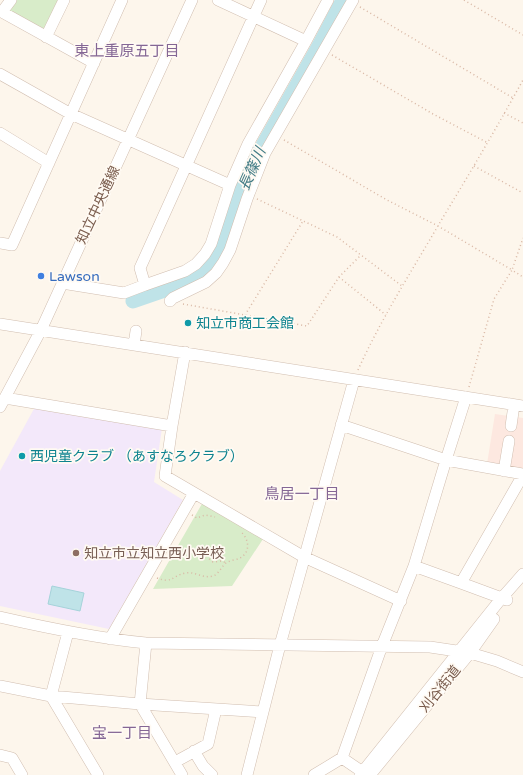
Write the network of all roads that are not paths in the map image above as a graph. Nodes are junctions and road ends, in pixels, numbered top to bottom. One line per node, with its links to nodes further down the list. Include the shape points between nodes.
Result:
1 (10, 0): 10 (street, via 2,12)
2 (64, 0): 10 (street)
3 (122, 0): 12 (street)
4 (192, 0): 16 (street, 知立中央通線)
5 (218, 0): 9 (street)
6 (261, 0): 9 (street)
7 (328, 0): 11 (street)
8 (353, 1): 23 (street, via 275,135 258,170 223,263 206,282)
9 (254, 16): 11 (street); 18 (street)
10 (46, 37): 12 (street)
11 (306, 42): 19 (street, via 248,144)
12 (94, 63): 14 (street)
13 (0, 74): 14 (street)
14 (71, 114): 16 (street); 17 (street)
15 (0, 133): 17 (street)
16 (128, 140): 18 (street); 21 (street, 知立中央通線)
17 (49, 163): 20 (street, via 12,245)
18 (186, 165): 19 (street); 22 (street, via 140,268)
19 (230, 185): 22 (street, via 211,244 205,254 185,271)
20 (0, 243)
21 (62, 283): 22 (street, via 124,293); 25 (street, 知立中央通線)
22 (145, 286)
23 (170, 301)
24 (0, 324): 25 (street)
25 (41, 330): 27 (street); 31 (street, 知立中央通線)
26 (136, 331): 27 (street)
27 (134, 345): 28 (street)
28 (185, 352): 29 (street); 34 (street)
29 (354, 380): 30 (street); 33 (street)
30 (466, 397): 32 (street); 37 (street)
31 (3, 402): 34 (street)
32 (519, 406): 35 (street)
33 (341, 425): 37 (street); 41 (street)
34 (172, 426): 40 (street, via 165,476)
35 (511, 426)
36 (509, 441): 38 (street)
37 (446, 460): 38 (street); 42 (street)
38 (504, 470): 39 (street)
39 (523, 475): 44 (street)
40 (194, 493): 41 (street); 50 (street)
41 (304, 557): 47 (street); 52 (street)
42 (414, 566): 44 (street); 47 (street)
43 (523, 574): 46 (street)
44 (461, 583): 46 (street)
45 (523, 583): 46 (street, 刈谷街道)
46 (508, 597): 54 (street, 刈谷街道)
47 (401, 601): 53 (street)
48 (0, 617): 49 (street)
49 (68, 632): 50 (street); 57 (street)
50 (110, 639): 51 (street)
51 (146, 643): 52 (street); 58 (street)
52 (280, 645): 53 (street); 60 (street)
53 (382, 646): 54 (street, via 430,647); 63 (street)
54 (465, 652): 55 (street); 65 (street, 刈谷街道)
55 (523, 672)
56 (0, 686): 57 (street)
57 (51, 696): 58 (street); 67 (street)
58 (140, 704): 59 (street); 64 (street)
59 (216, 709): 60 (street); 61 (street, via 208,744)
60 (263, 712): 70 (street)
61 (194, 751): 64 (street); 69 (street)
62 (0, 755): 66 (street, via 12,758)
63 (342, 758): 65 (street); 71 (street)
64 (175, 762): 68 (street)
65 (365, 774)
66 (22, 775)
67 (98, 775)
68 (182, 775)
69 (212, 775)
70 (248, 775)
71 (314, 775)

